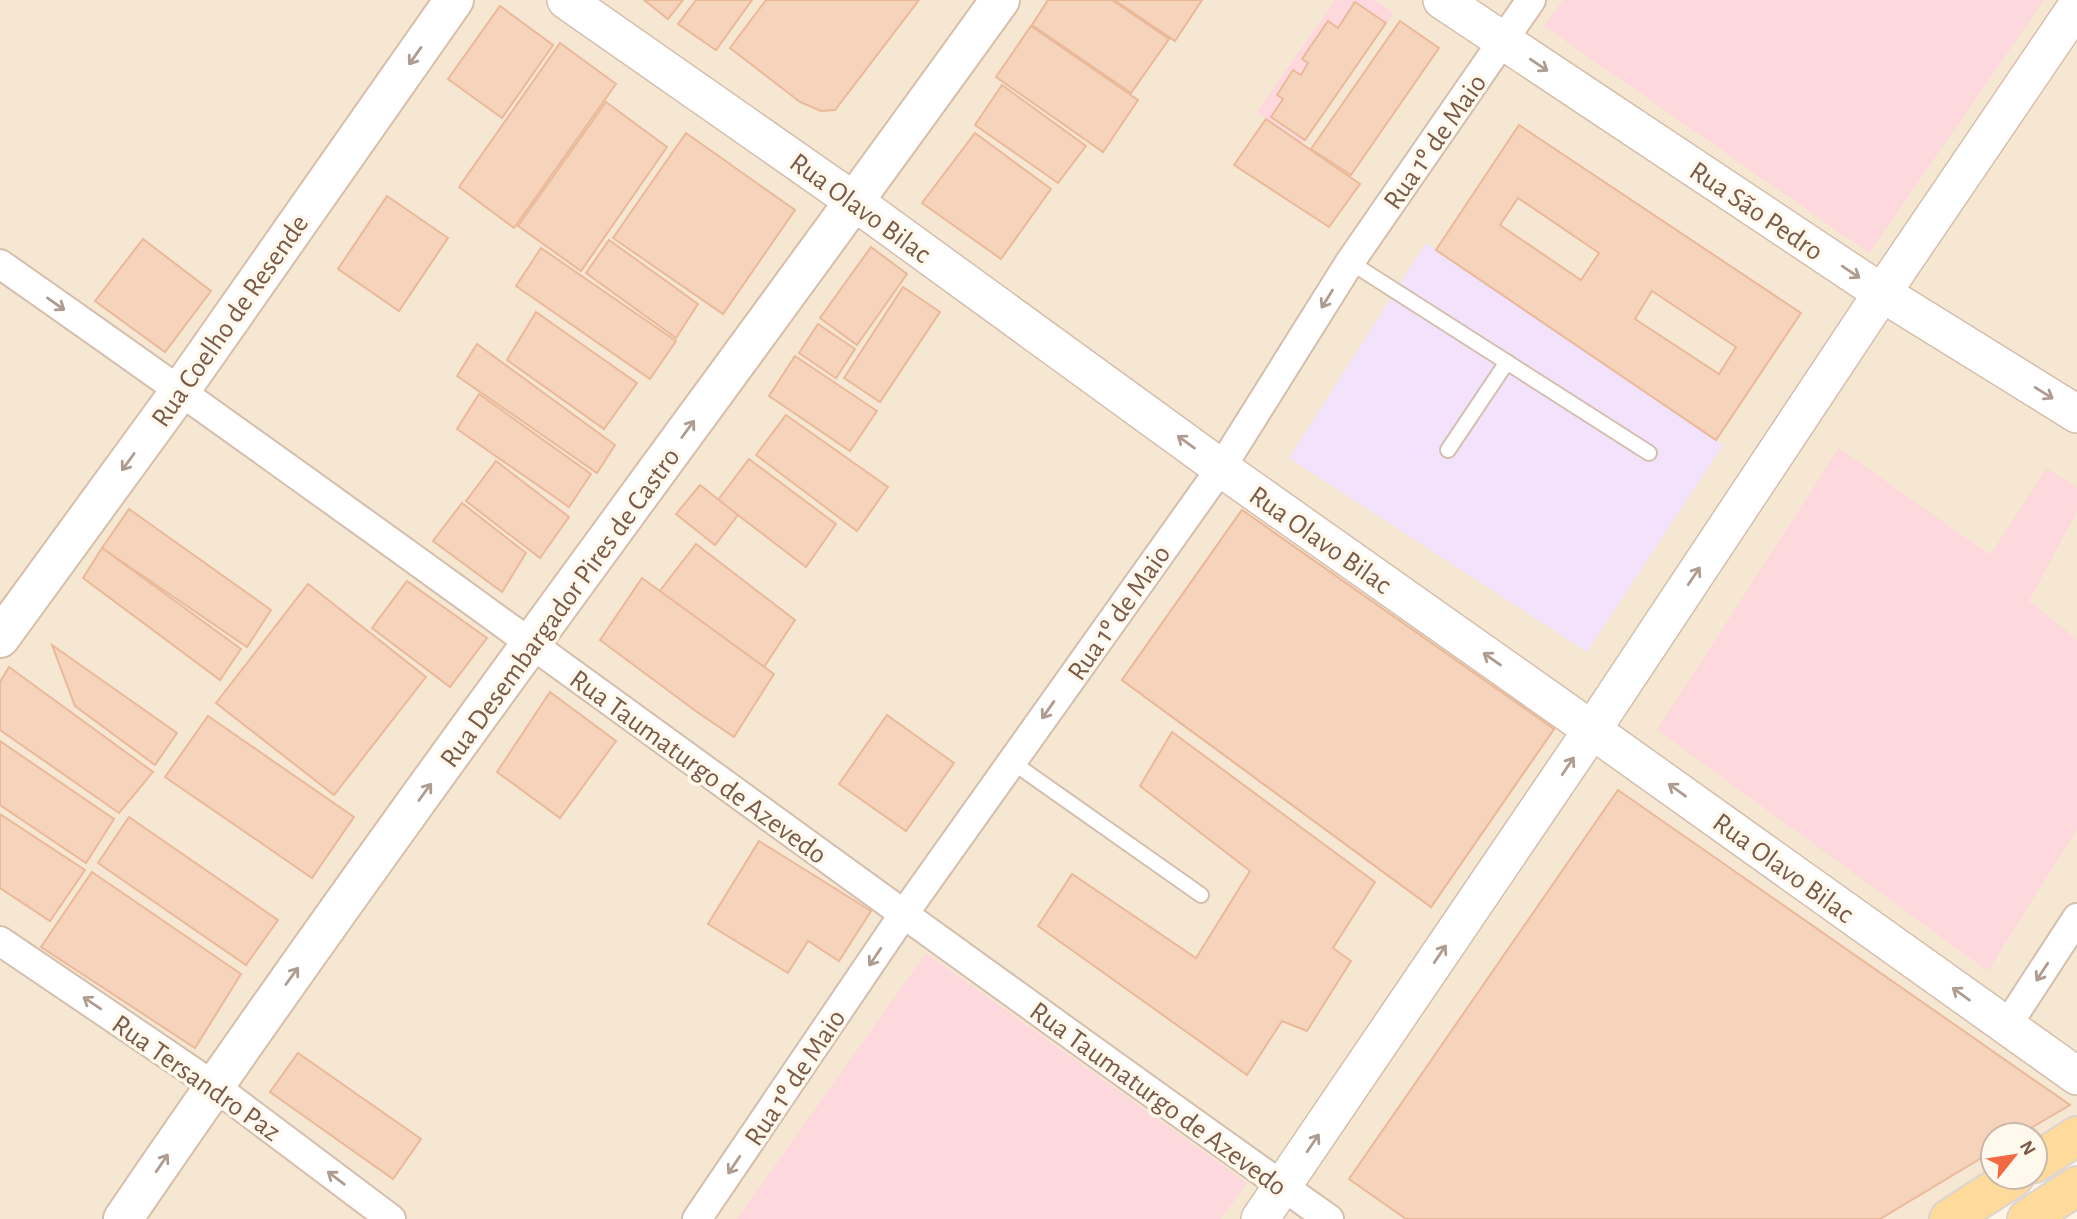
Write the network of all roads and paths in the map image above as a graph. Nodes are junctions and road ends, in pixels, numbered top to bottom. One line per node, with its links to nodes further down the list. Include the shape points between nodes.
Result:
1 (454, 0): 13 (main road, Rua Coelho de Resende, one-way to 13)
2 (566, 0): 8 (street, Rua Olavo Bilac)
3 (1000, 0): 8 (main road, Rua Desembargador Pires de Castro)
4 (1442, 0): 7 (street, Rua São Pedro)
5 (1531, 0): 7 (street, Rua 1º de Maio)
6 (2077, 6): 11 (street)
7 (1503, 41): 9 (street, Rua 1º de Maio); 11 (street, Rua São Pedro, one-way to 11)
8 (855, 202): 17 (street, Rua Olavo Bilac, one-way to 8); 19 (main road, Rua Desembargador Pires de Castro, one-way to 8)
9 (1350, 262): 12 (lane); 17 (street, Rua 1º de Maio, one-way to 17)
10 (0, 264): 13 (street, Rua Taumaturgo de Azevedo, one-way to 13)
11 (1882, 293): 14 (street, Rua São Pedro, one-way to 14); 20 (street, one-way to 11)
12 (1507, 362): 15 (lane); 16 (lane)
13 (180, 391): 18 (main road, Rua Coelho de Resende, one-way to 18); 19 (street, Rua Taumaturgo de Azevedo)
14 (2077, 414)
15 (1448, 450)
16 (1649, 453)
17 (1221, 468): 20 (street, Rua Olavo Bilac, one-way to 17); 21 (street, Rua 1º de Maio, one-way to 21)
18 (0, 638)
19 (531, 643): 23 (street, Rua Taumaturgo de Azevedo); 28 (main road, Rua Desembargador Pires de Castro, one-way to 19)
20 (1592, 730): 26 (street, Rua Olavo Bilac, one-way to 20); 32 (street, one-way to 20)
21 (1012, 762): 22 (lane); 23 (street, Rua 1º de Maio)
22 (1201, 895)
23 (903, 915): 32 (street, Rua Taumaturgo de Azevedo); 36 (street, Rua 1º de Maio, one-way to 36)
24 (2077, 918): 26 (street, one-way to 26)
25 (0, 941): 28 (street, Rua Tersandro Paz, one-way to 25)
26 (2006, 1027): 27 (street, Rua Olavo Bilac)
27 (2077, 1076)
28 (214, 1086): 34 (main road, Rua Desembargador Pires de Castro, one-way to 28); 35 (street, Rua Tersandro Paz, one-way to 28)
29 (2077, 1136): 30 (main road)
30 (2049, 1154)
31 (2077, 1186): 40 (main road)
32 (1283, 1187): 37 (street); 38 (street, Rua Taumaturgo de Azevedo)
33 (1992, 1191): 39 (main road)
34 (123, 1219)
35 (391, 1219)
36 (697, 1219)
37 (1260, 1219)
38 (1329, 1219)
39 (1949, 1219)
40 (2028, 1219)

